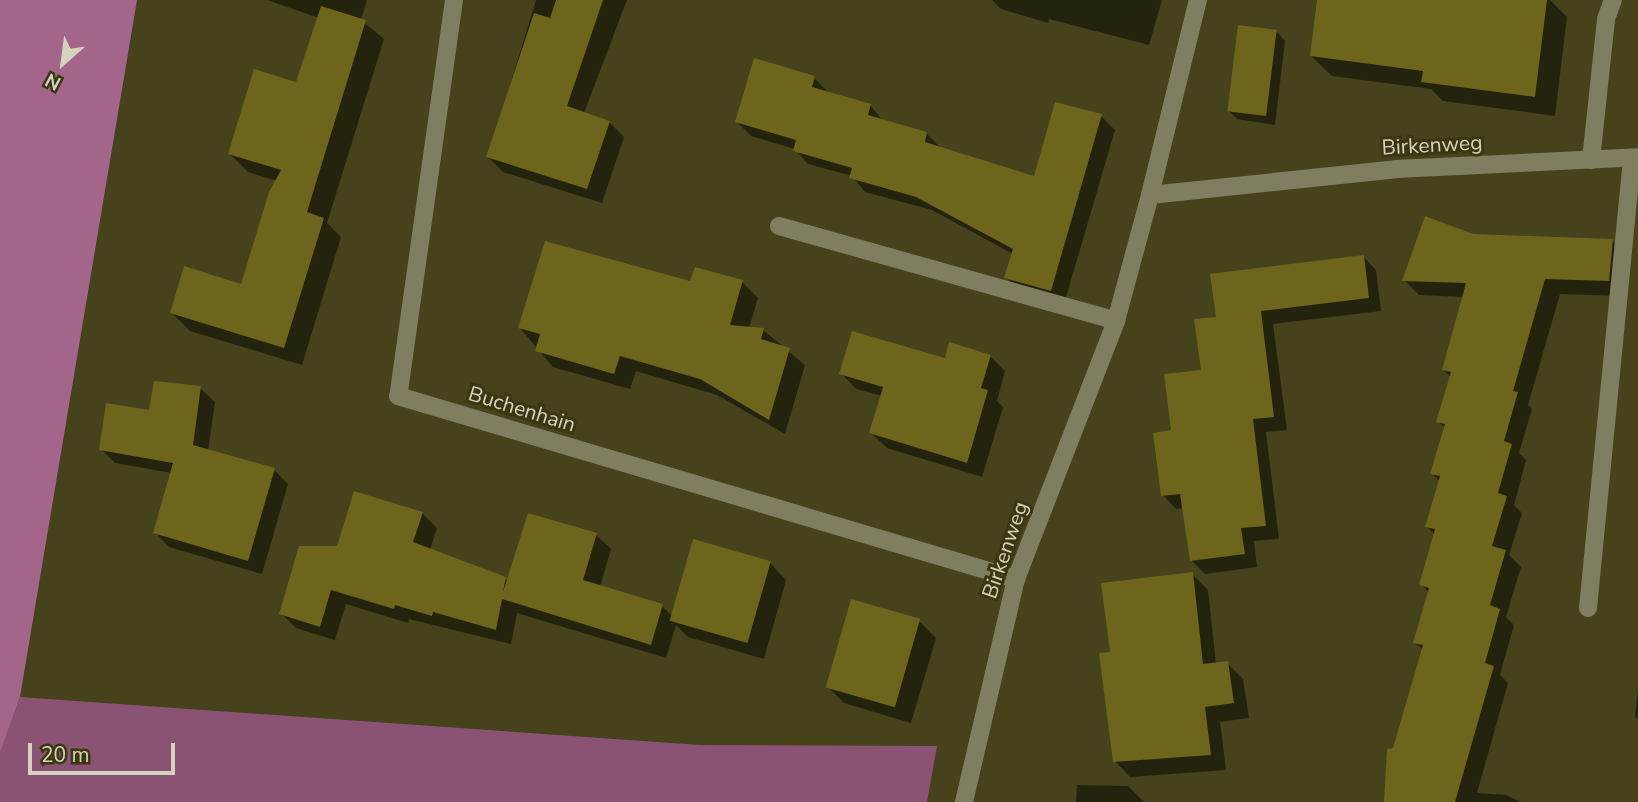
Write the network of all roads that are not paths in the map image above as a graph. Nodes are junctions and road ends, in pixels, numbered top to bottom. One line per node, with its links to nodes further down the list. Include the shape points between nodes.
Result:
1 (454, 0): 9 (street, Buchenhain, via 398,396)
2 (1198, 0): 6 (street, Birkenweg)
3 (1613, 0): 5 (street, via 1606,19)
4 (1635, 157): 5 (street, Birkenweg); 10 (street, Birkenweg)
5 (1591, 160): 6 (street, Birkenweg, via 1396,169)
6 (1150, 195): 8 (street, Birkenweg)
7 (779, 226): 8 (street)
8 (1116, 321): 9 (street, Birkenweg)
9 (1016, 579): 11 (street, Birkenweg)
10 (1588, 608)
11 (964, 802)

